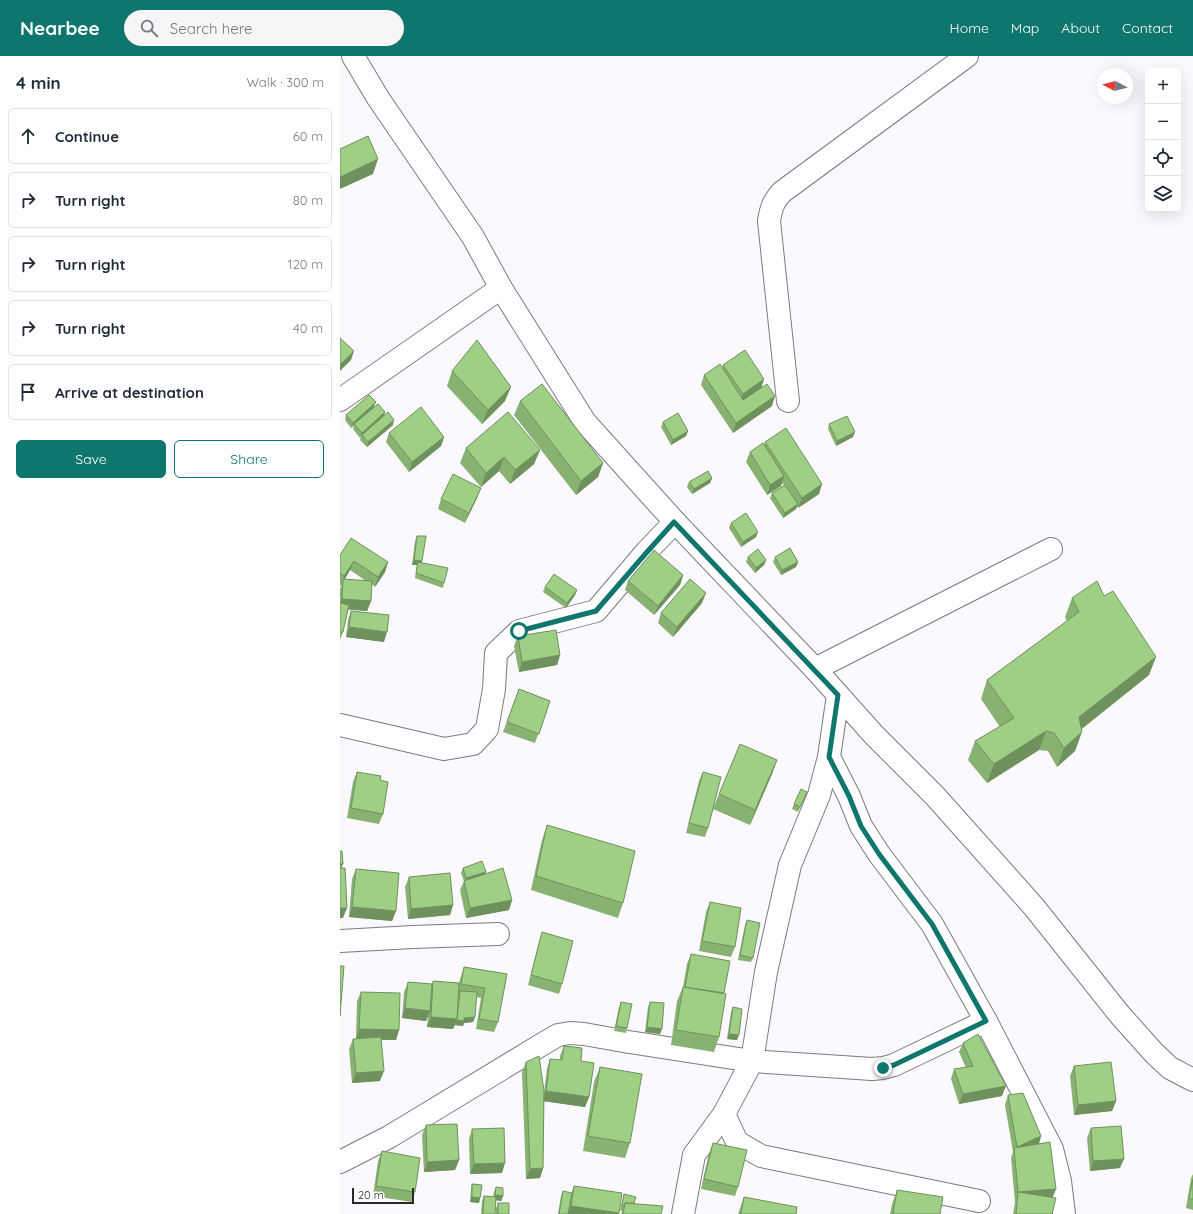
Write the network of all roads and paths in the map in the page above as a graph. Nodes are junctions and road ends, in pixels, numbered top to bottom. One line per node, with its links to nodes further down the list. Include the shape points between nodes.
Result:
1 (353, 56): 3 (street, via 378,98 474,237)
2 (967, 56): 5 (street, via 775,199 770,209 769,221)
3 (501, 288): 4 (street); 6 (street, via 585,422)
4 (340, 400)
5 (788, 401)
6 (674, 522): 8 (street); 10 (street, via 596,611 519,631 496,653 494,690 487,729 473,744 444,749)
7 (1051, 549): 8 (street)
8 (815, 669): 9 (street)
9 (838, 695): 11 (street); 16 (street, via 935,796 1034,907 1120,1015 1154,1052 1170,1068)
10 (340, 725)
11 (829, 757): 14 (street, via 861,826 932,924); 15 (street, via 819,795 790,866 766,972)
12 (498, 934): 13 (street)
13 (340, 941)
14 (986, 1021): 15 (street, via 894,1065 872,1070); 21 (street, via 1052,1149 1060,1181)
15 (752, 1061): 17 (street); 18 (street, via 584,1034 558,1035 389,1137)
16 (1193, 1080)
17 (724, 1114): 19 (street, via 737,1142 761,1156); 20 (street, via 694,1155)
18 (340, 1162)
19 (979, 1201)
20 (683, 1214)
21 (1064, 1214)

